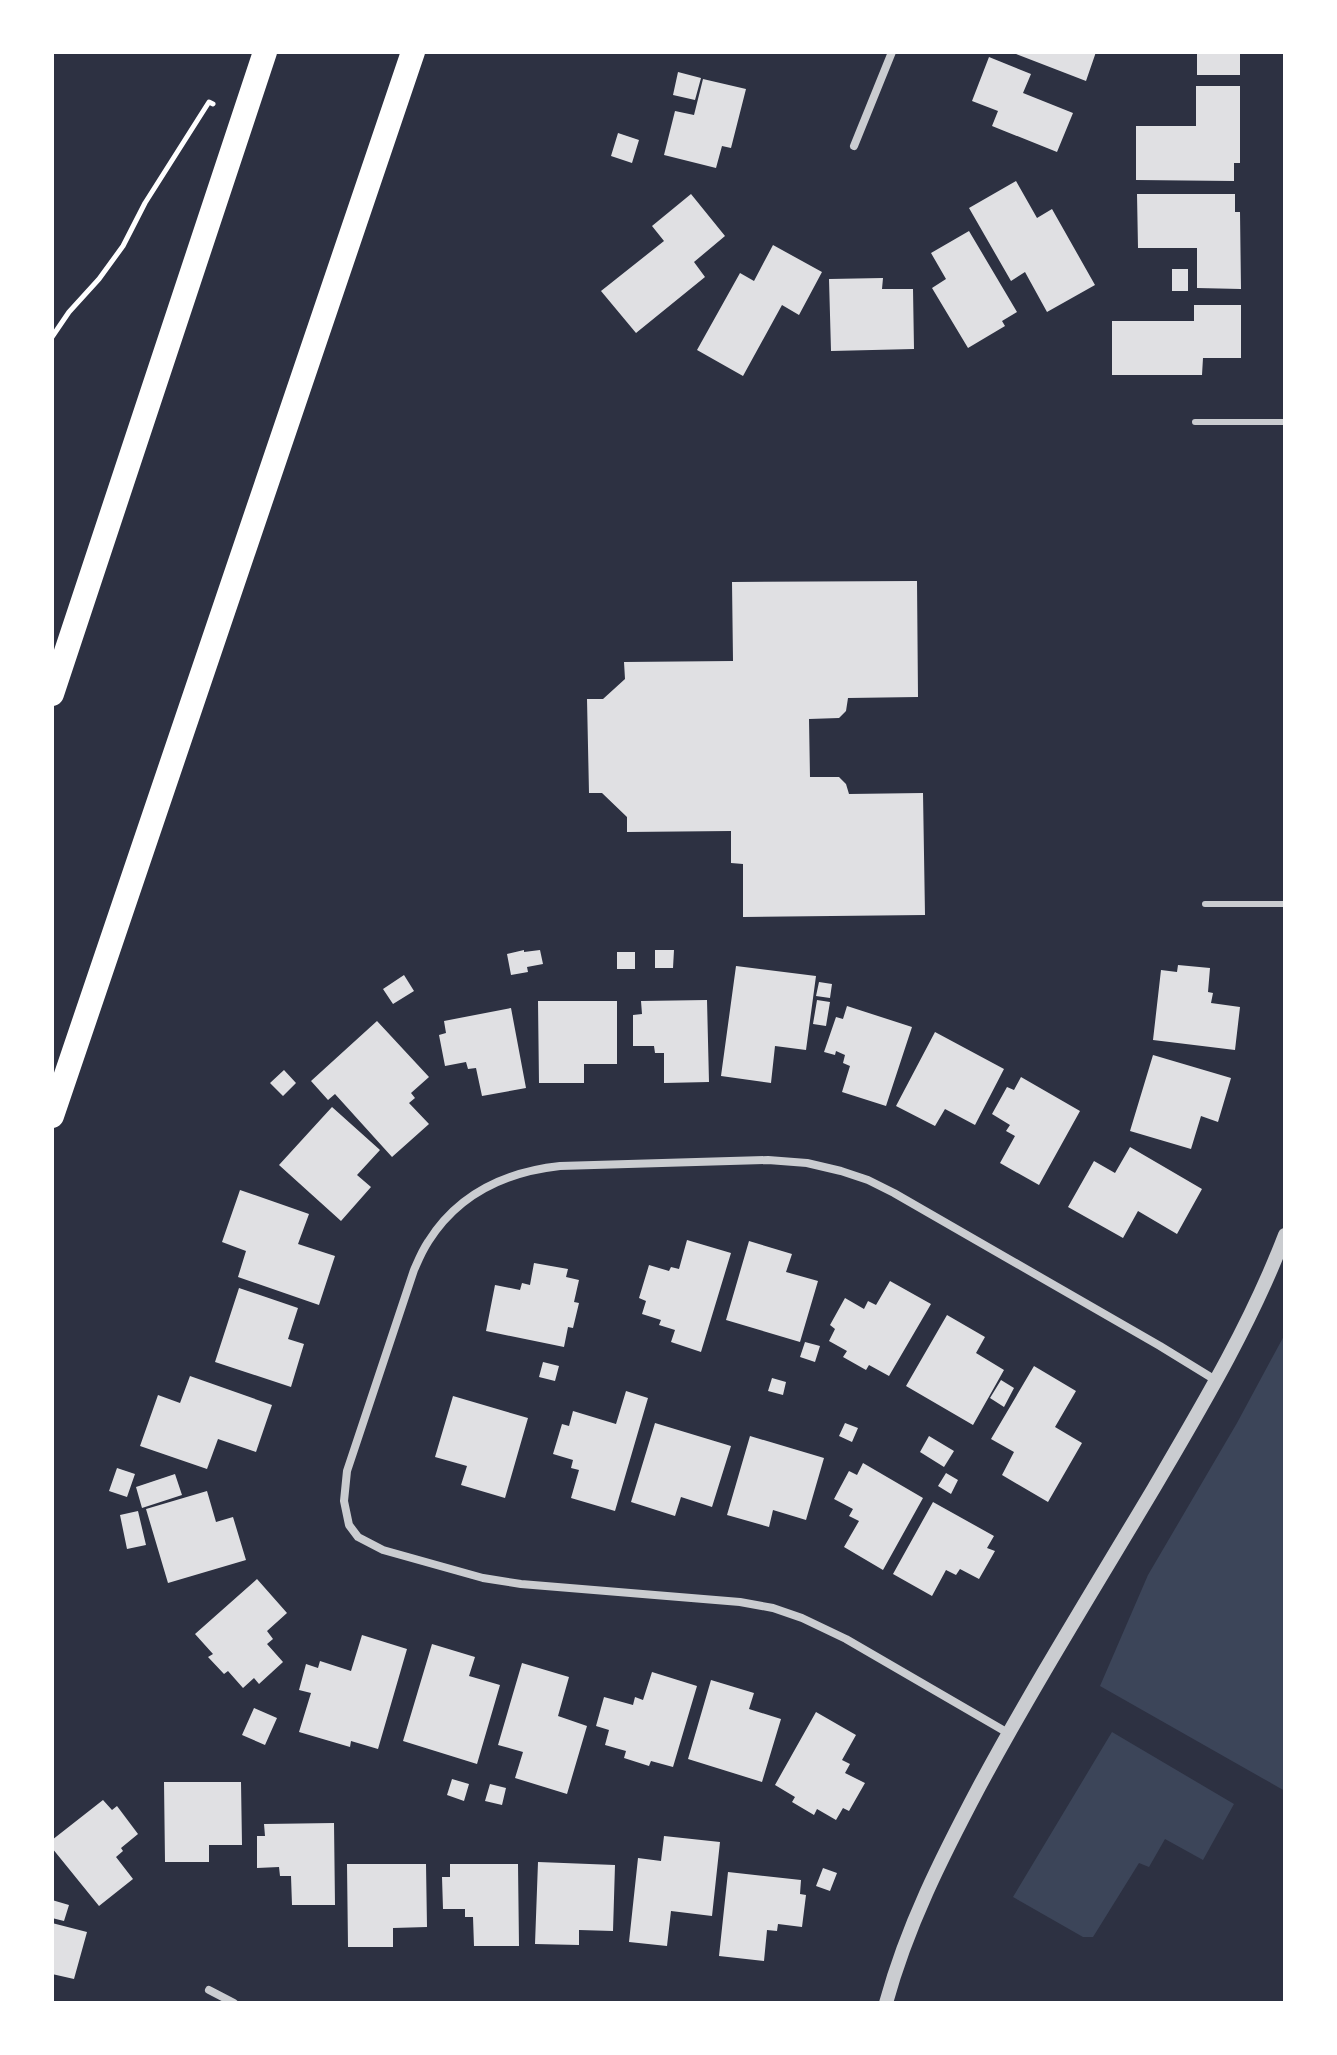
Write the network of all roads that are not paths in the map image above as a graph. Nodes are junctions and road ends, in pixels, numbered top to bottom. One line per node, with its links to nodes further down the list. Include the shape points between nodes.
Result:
1 (265, 52): 7 (highway)
2 (413, 52): 10 (highway)
3 (892, 52): 4 (street)
4 (854, 146)
5 (1195, 422): 6 (lane)
6 (1285, 422)
7 (52, 694)
8 (1205, 904): 9 (lane)
9 (1285, 904)
10 (52, 1116)
11 (1285, 1235): 12 (street)
12 (1217, 1381): 13 (street); 13 (street, via 894,1193 807,1163 532,1169 466,1200 427,1243 347,1471 346,1514 358,1537 383,1550 483,1578 773,1608 846,1639)
13 (1008, 1733): 16 (street, via 930,1880)
14 (209, 1990): 15 (street)
15 (234, 2003)
16 (886, 2003)

